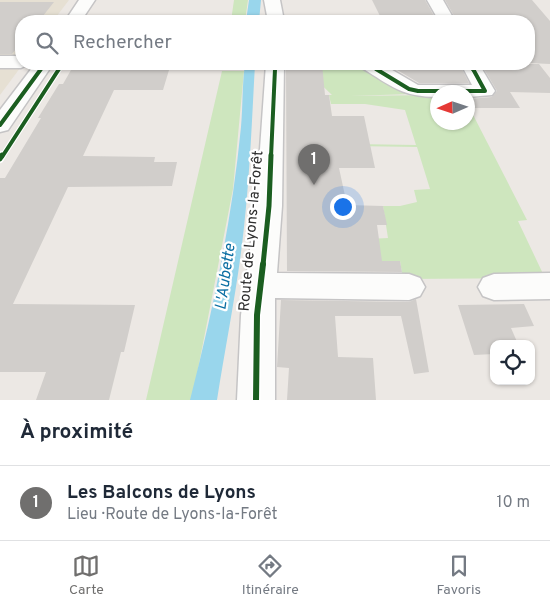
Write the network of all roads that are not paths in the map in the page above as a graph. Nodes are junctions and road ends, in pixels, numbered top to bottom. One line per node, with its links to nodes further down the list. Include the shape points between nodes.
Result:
1 (87, 0): 4 (street)
2 (272, 0): 5 (street)
3 (435, 0): 6 (street)
4 (77, 15)
5 (275, 15)
6 (444, 15)
7 (0, 62): 8 (street)
8 (15, 62)
9 (40, 70): 13 (street)
10 (275, 70): 14 (street, Route de Lyons-la-Forêt, via 269,206)
11 (379, 70): 12 (street, via 418,91 485,91)
12 (473, 70)
13 (0, 125)
14 (261, 285): 16 (street); 18 (street, Route de Lyons-la-Forêt, via 257,315)
15 (550, 286): 17 (street)
16 (409, 287)
17 (494, 287)
18 (256, 400)

